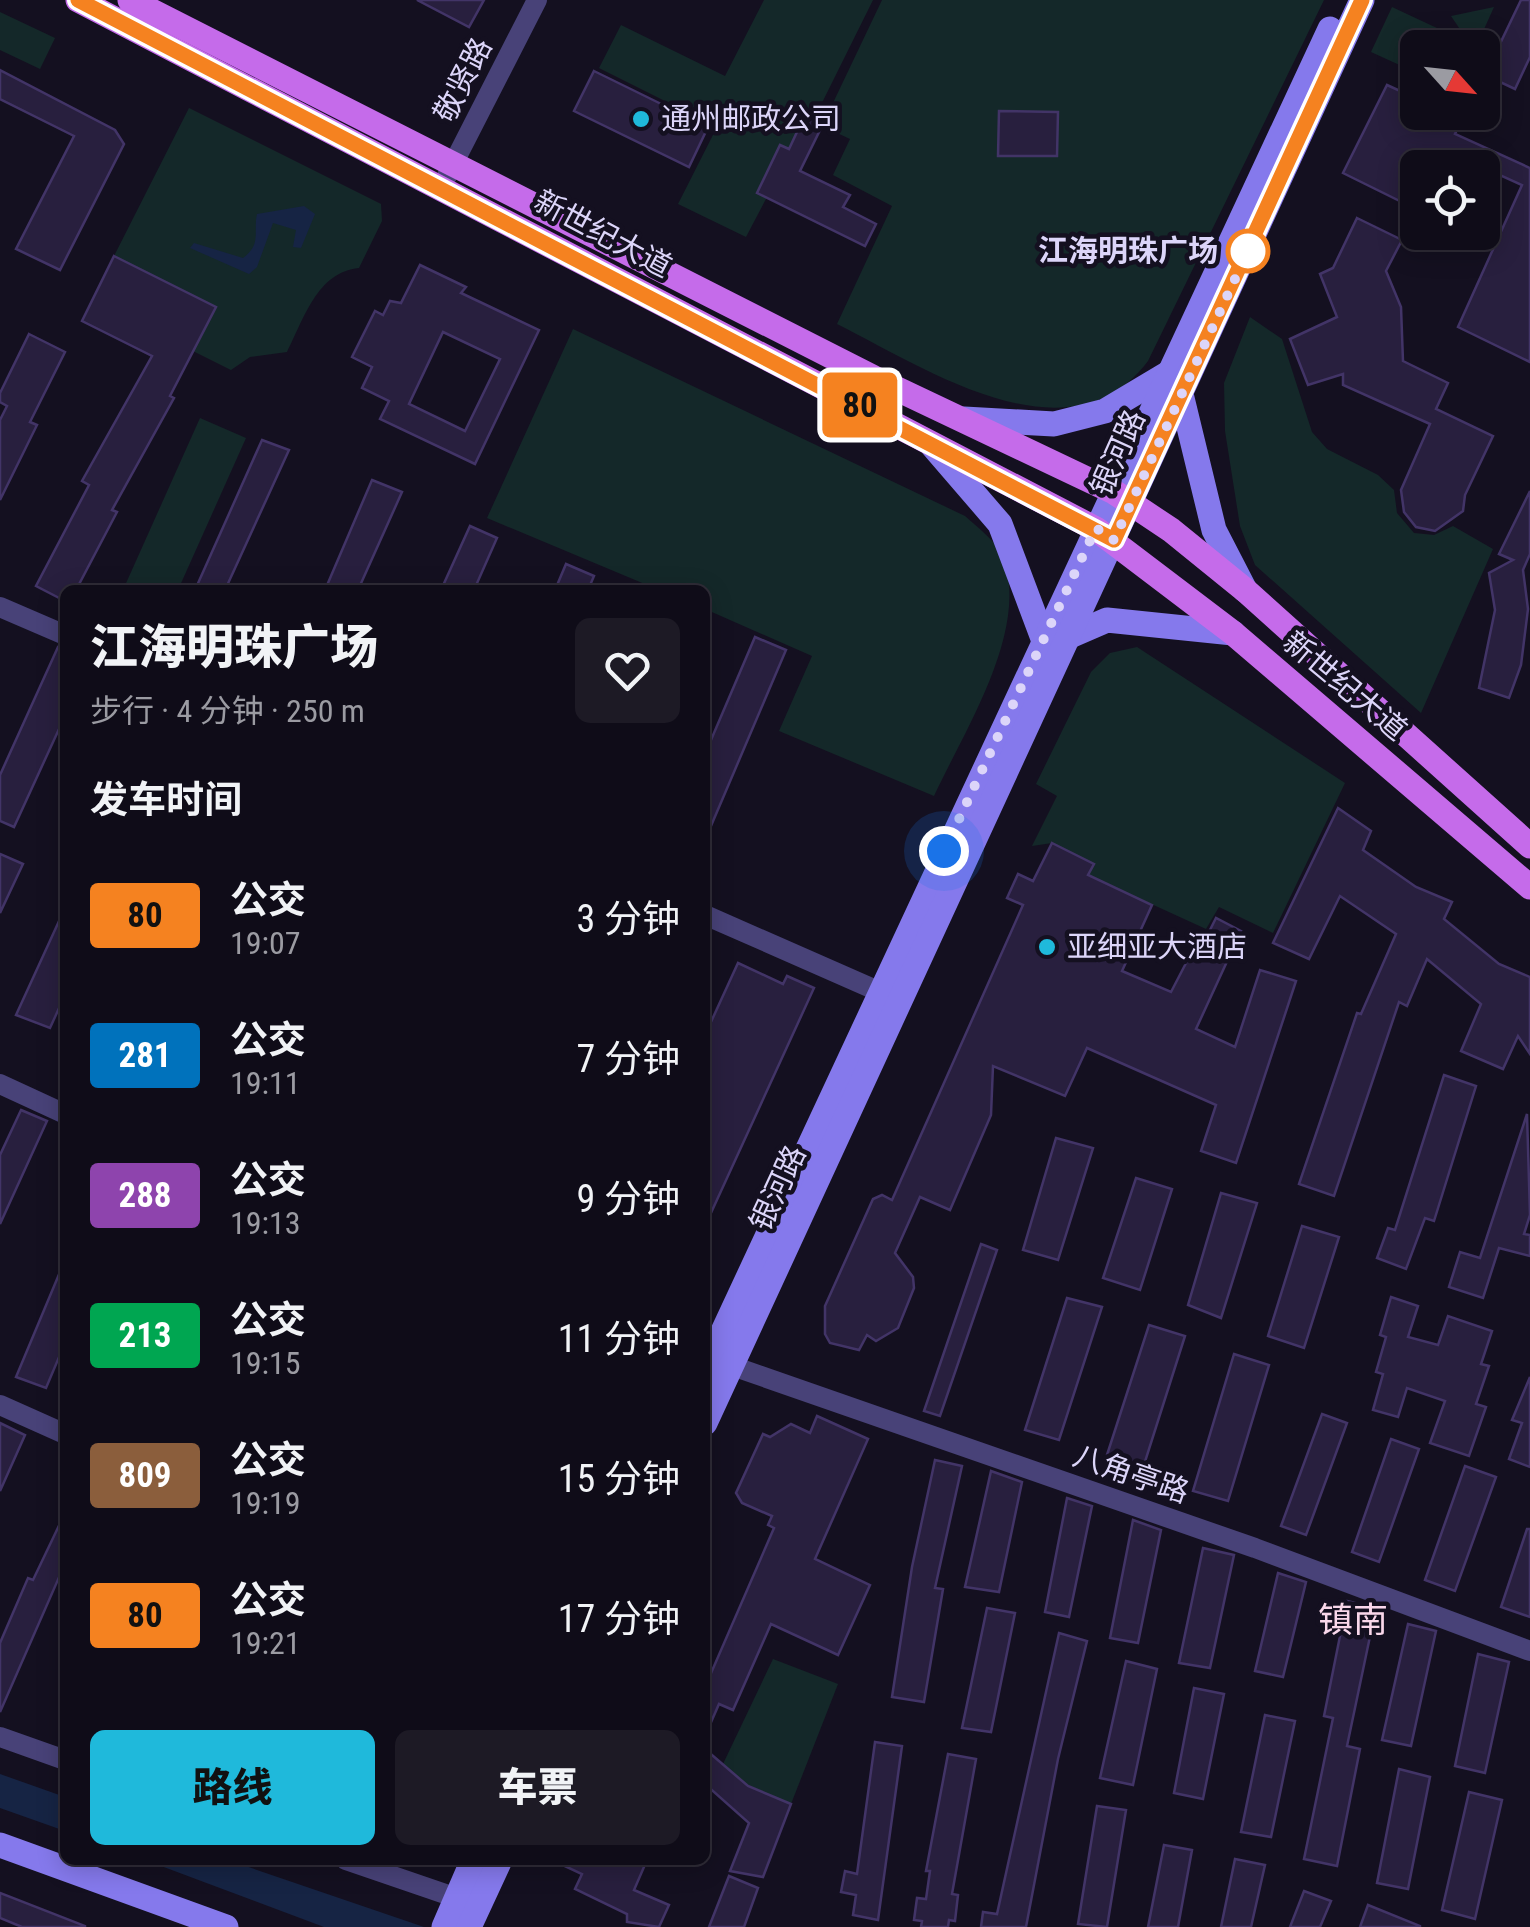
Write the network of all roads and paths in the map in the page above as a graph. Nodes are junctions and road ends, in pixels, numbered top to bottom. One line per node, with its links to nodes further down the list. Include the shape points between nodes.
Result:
1 (78, 0): 7 (main road, 新世纪大道)
2 (130, 0): 6 (main road, 新世纪大道)
3 (537, 0): 6 (street, 敬贤路)
4 (1344, 0): 8 (main road, 银河路)
5 (1362, 0): 8 (main road, 银河路)
6 (454, 163): 7 (street, 敬贤路); 9 (main road, 新世纪大道)
7 (442, 187): 10 (main road, 新世纪大道)
8 (1174, 384): 9 (main road, via 1054,424); 11 (main road, 银河路); 13 (main road, via 1214,530)
9 (961, 419): 11 (main road, 新世纪大道)
10 (929, 441): 12 (main road, 新世纪大道); 18 (main road, via 1000,524)
11 (1122, 498): 12 (main road, 银河路); 13 (main road, 新世纪大道)
12 (1106, 534): 16 (main road, 新世纪大道); 17 (main road, 银河路); 18 (main road, 银河路)
13 (1245, 590): 19 (main road, 新世纪大道)
14 (0, 607): 15 (street)
15 (60, 634)
16 (1234, 634): 17 (main road, via 1107,620); 20 (main road, 新世纪大道)
17 (1070, 636): 25 (main road, 银河路)
18 (1044, 641): 22 (main road, 银河路)
19 (1530, 846)
20 (1530, 886)
21 (710, 918): 22 (street)
22 (878, 991): 25 (main road, 银河路)
23 (0, 1084): 24 (street)
24 (60, 1112)
25 (716, 1365): 26 (main road, 银河路); 29 (street, 八角亭路, via 1255,1548)
26 (710, 1398)
27 (0, 1405): 28 (street)
28 (60, 1432)
29 (1530, 1651)
30 (0, 1737): 31 (street)
31 (60, 1758)
32 (0, 1845): 37 (main road)
33 (364, 1865): 36 (street)
34 (472, 1865): 36 (main road)
35 (495, 1865): 36 (main road)
36 (467, 1893): 38 (main road); 39 (main road)
37 (226, 1927)
38 (444, 1927)
39 (469, 1927)

